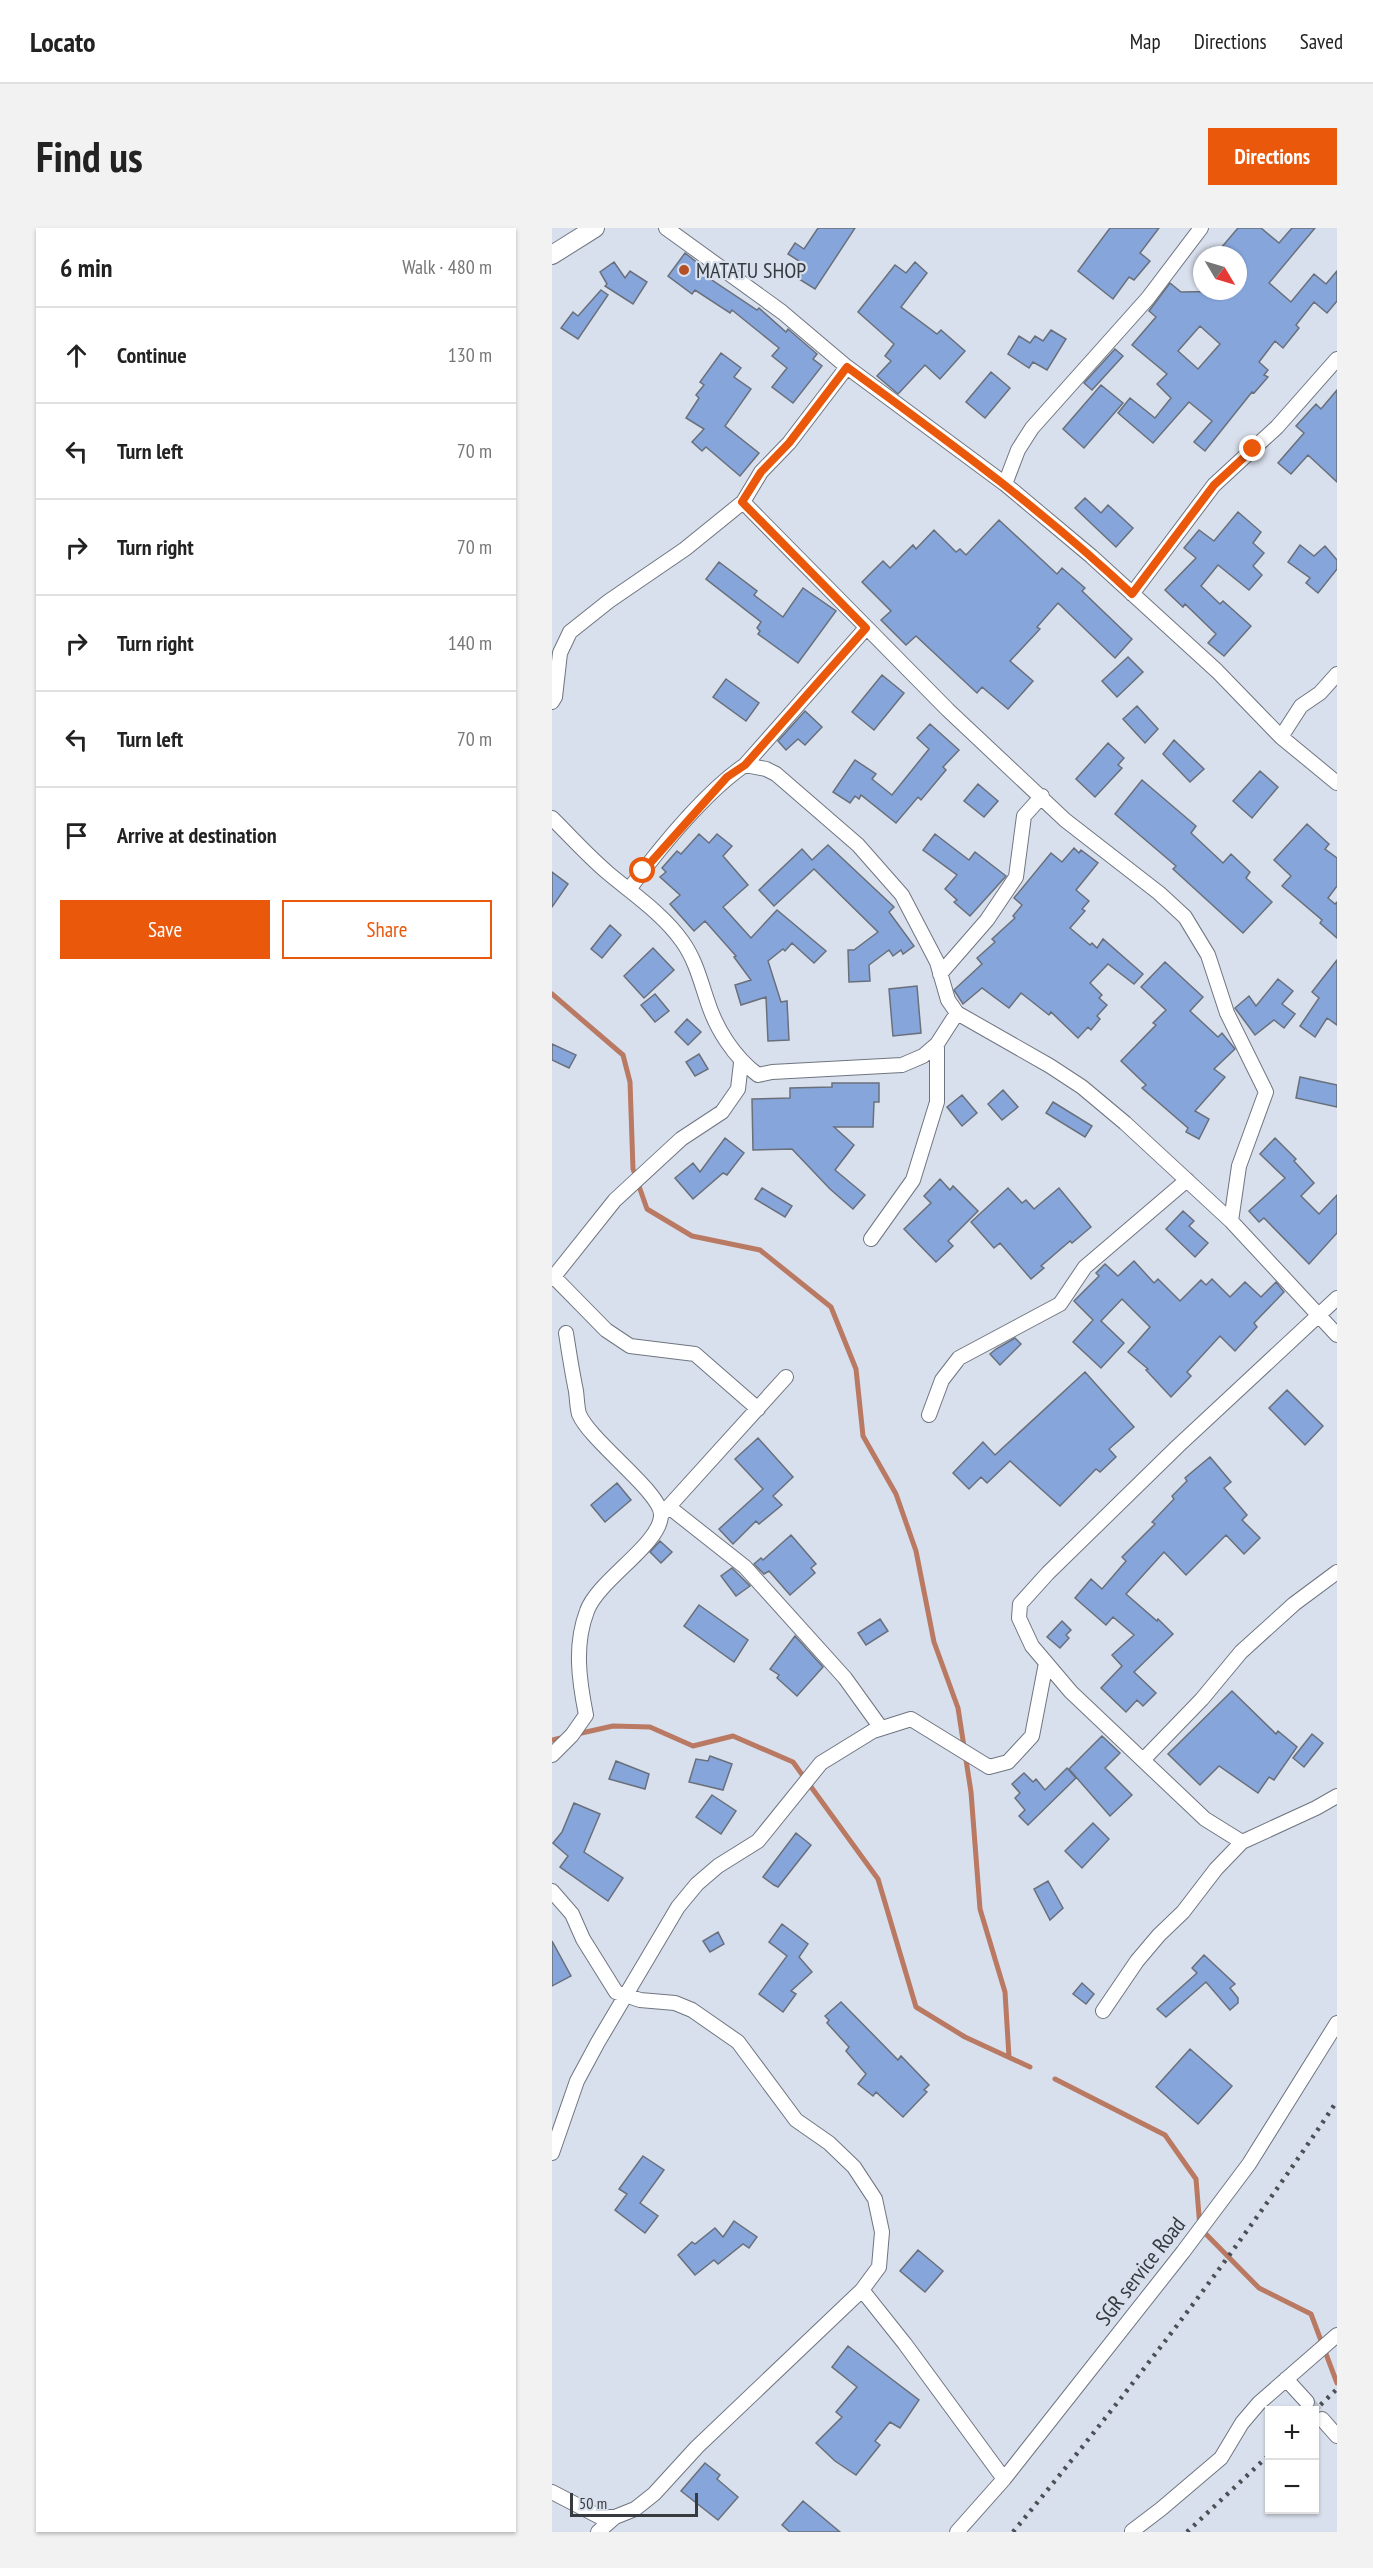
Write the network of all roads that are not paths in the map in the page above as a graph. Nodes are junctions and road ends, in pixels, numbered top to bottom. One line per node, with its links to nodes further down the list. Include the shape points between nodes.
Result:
1 (595, 228): 4 (main road)
2 (666, 228): 6 (street, via 782,312)
3 (1201, 228): 7 (street, via 1148,298 1032,428 1018,450)
4 (552, 255)
5 (1337, 359): 9 (street, via 1277,427 1214,485)
6 (847, 367): 7 (street); 8 (street, via 789,443 761,472)
7 (1005, 484): 9 (street)
8 (742, 502): 10 (street); 12 (street, via 685,549 570,632 560,653)
9 (1132, 594): 13 (street, via 1217,671)
10 (866, 628): 14 (street); 16 (street)
11 (1337, 675): 13 (street, via 1300,706)
12 (552, 702)
13 (1281, 737): 15 (street)
14 (745, 765): 18 (street, via 727,777); 19 (street, via 776,774 858,845 902,895)
15 (1337, 783)
16 (1042, 796): 19 (street, via 1024,816 1016,877 987,920); 24 (street, via 1065,820 1185,917 1208,956 1227,1013 1266,1092 1239,1166)
17 (552, 818): 18 (street, via 608,873)
18 (630, 888): 22 (street, via 690,952 719,1029)
19 (940, 974): 20 (street, via 948,1000)
20 (957, 1013): 21 (street); 23 (street, via 1083,1087)
21 (937, 1044): 22 (street, via 923,1056 902,1065 758,1075); 25 (street, via 937,1102 931,1126 913,1180)
22 (741, 1063): 26 (street, via 738,1089 722,1112 681,1139 645,1170 615,1200)
23 (1187, 1179): 24 (street); 33 (street, via 1084,1267 1060,1304 959,1358 942,1380)
24 (1231, 1221): 28 (street)
25 (872, 1239)
26 (553, 1278): 32 (street, via 606,1330 630,1346 695,1354)
27 (1337, 1298): 28 (street)
28 (1318, 1316): 30 (street); 36 (street, via 1178,1446 1020,1604 1019,1618 1032,1646)
29 (566, 1333): 34 (street, via 579,1415)
30 (1337, 1335)
31 (786, 1377): 32 (street)
32 (758, 1409): 34 (street)
33 (929, 1415)
34 (665, 1511): 37 (street, via 746,1566 845,1678); 38 (street, via 650,1539 604,1585 587,1609 578,1650 586,1715)
35 (1337, 1572): 39 (street, via 1294,1604 1242,1652)
36 (1046, 1663): 37 (street, via 1032,1736 1008,1762 989,1767 911,1719); 39 (street, via 1093,1714)
37 (881, 1728): 43 (street, via 821,1763 758,1841 697,1884 678,1907)
38 (552, 1755)
39 (1144, 1759): 41 (street, via 1205,1819)
40 (1337, 1796): 41 (street)
41 (1242, 1842): 44 (street, via 1137,1961)
42 (552, 1891): 43 (street, via 572,1914 605,1978 616,1992)
43 (626, 1995): 46 (street, via 577,2081); 47 (street, via 675,2003 692,2010 738,2042 796,2120 854,2167 875,2199 882,2232 879,2267)
44 (1103, 2011)
45 (1337, 2023): 53 (street, SGR service Road, via 1248,2164)
46 (552, 2153)
47 (862, 2290): 53 (street); 55 (street, via 697,2447 654,2494 635,2509)
48 (1337, 2335): 49 (street)
49 (1286, 2379): 50 (street); 56 (street, via 1242,2423 1221,2458)
50 (1307, 2402)
51 (1322, 2419): 52 (street)
52 (1337, 2436)
53 (1004, 2479): 58 (street, SGR service Road)
54 (552, 2492): 55 (street, via 600,2517)
55 (615, 2517): 57 (street)
56 (1132, 2530)
57 (598, 2532)
58 (957, 2532)

